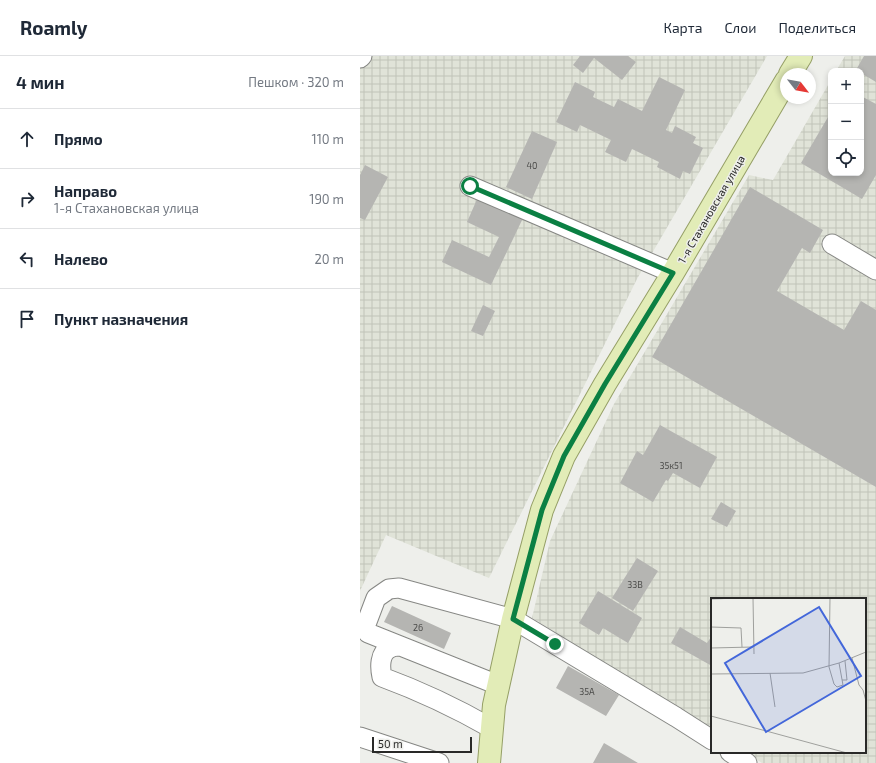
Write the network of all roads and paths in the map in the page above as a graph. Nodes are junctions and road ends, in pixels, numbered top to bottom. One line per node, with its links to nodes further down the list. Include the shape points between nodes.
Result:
1 (362, 56): 3 (street)
2 (801, 56): 4 (main road)
3 (360, 58)
4 (794, 68)
5 (780, 91): 9 (main road, 1-я Стахановская улица)
6 (470, 186): 9 (street)
7 (832, 244): 8 (street)
8 (875, 267)
9 (673, 273): 10 (main road, 1-я Стахановская улица, via 564,456 542,510)
10 (513, 619): 11 (street, via 399,588 389,589 376,598 365,627 368,633); 12 (main road, 1-я Стахановская улица); 15 (street)
11 (400, 646): 12 (street); 13 (street, via 390,648 386,652 380,667 382,677 460,710)
12 (498, 685): 13 (main road, 1-я Стахановская улица)
13 (492, 728): 18 (main road, 1-я Стахановская улица)
14 (360, 737): 17 (street)
15 (711, 739)
16 (732, 753): 19 (street)
17 (439, 763)
18 (489, 763)
19 (747, 763)

